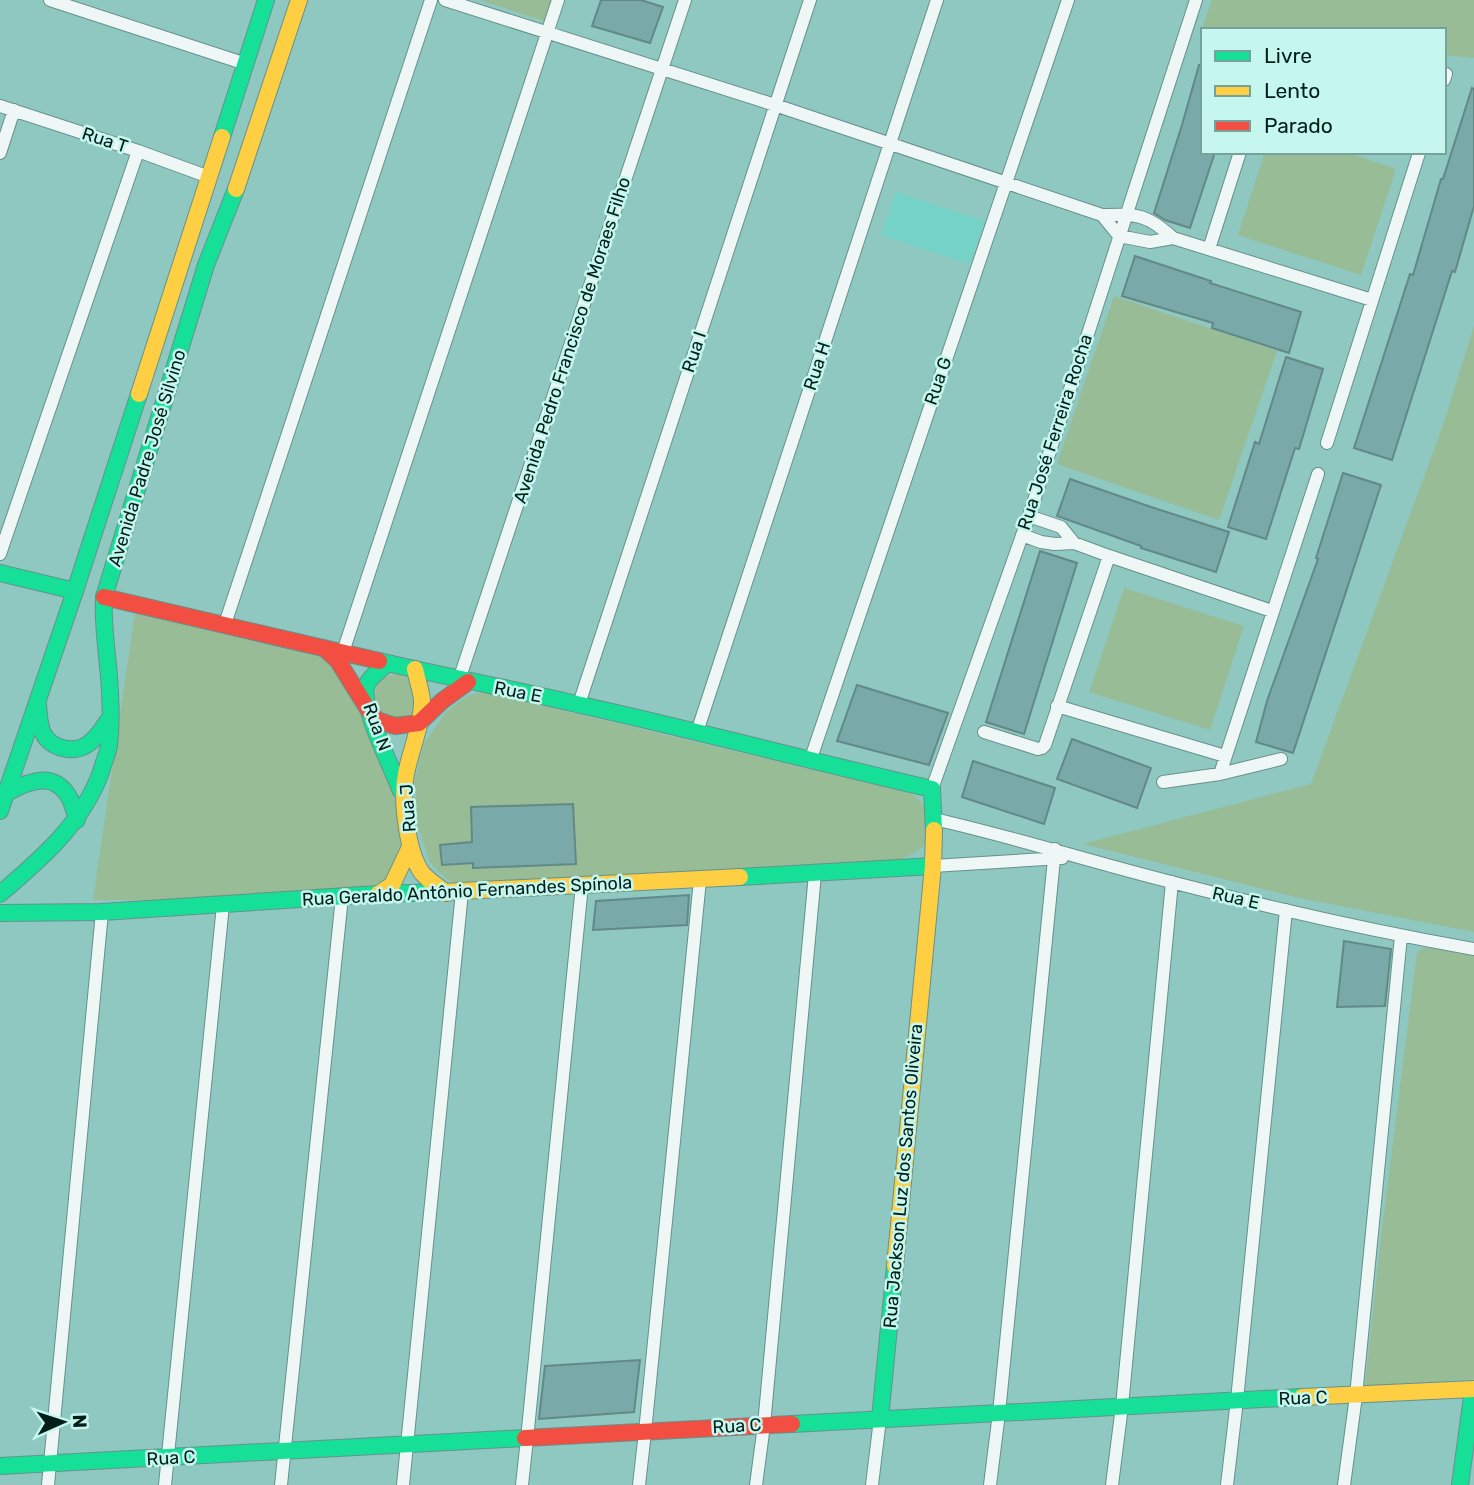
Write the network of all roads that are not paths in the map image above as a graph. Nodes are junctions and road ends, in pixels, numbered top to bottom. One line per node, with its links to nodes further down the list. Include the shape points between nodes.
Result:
1 (50, 0): 13 (street)
2 (266, 0): 13 (street, Avenida Padre José Silvino)
3 (299, 0): 40 (street, Avenida Padre José Silvino, via 206,265)
4 (431, 0): 42 (street)
5 (445, 0): 12 (street)
6 (558, 0): 12 (street)
7 (685, 0): 14 (street, Avenida Pedro Francisco de Moraes Filho)
8 (810, 0): 15 (street, Rua I)
9 (937, 0): 18 (street, Rua H)
10 (1068, 0): 24 (street, Rua G)
11 (1196, 0): 25 (street, Rua José Ferreira Rocha)
12 (547, 33): 14 (street); 44 (street)
13 (246, 64): 23 (street, Avenida Padre José Silvino)
14 (661, 70): 15 (street); 47 (street, Avenida Pedro Francisco de Moraes Filho)
15 (775, 105): 18 (street); 49 (street, Rua I)
16 (0, 106): 17 (street, Rua T)
17 (14, 110): 19 (street, Rua T); 20 (street)
18 (890, 143): 24 (street); 54 (street, Rua H)
19 (138, 151): 23 (street, Rua T); 36 (street)
20 (0, 153)
21 (1239, 154): 29 (street)
22 (1419, 154): 30 (street)
23 (209, 177): 39 (street, Avenida Padre José Silvino)
24 (1005, 182): 26 (street); 58 (street, Rua G)
25 (1127, 214): 26 (street); 27 (street, Rua José Ferreira Rocha); 28 (street, via 1156,223)
26 (1102, 215): 27 (street)
27 (1119, 236): 28 (street, via 1150,242); 33 (street, Rua José Ferreira Rocha)
28 (1173, 239): 29 (street)
29 (1209, 249): 30 (street)
30 (1372, 300): 31 (street)
31 (1327, 443)
32 (1318, 474): 41 (street)
33 (1029, 516): 34 (street, Rua José Ferreira Rocha); 35 (street, via 1061,527)
34 (1022, 535): 35 (street, via 1041,542); 61 (street, Rua José Ferreira Rocha)
35 (1074, 543): 37 (street)
36 (0, 554)
37 (1108, 556): 41 (street); 50 (street)
38 (0, 573): 39 (street)
39 (75, 591): 48 (street, Avenida Padre José Silvino)
40 (104, 597): 42 (street, Rua E); 52 (street, Avenida Padre José Silvino)
41 (1272, 611): 56 (street)
42 (225, 624): 43 (street, Rua E)
43 (324, 648): 44 (street, Rua E); 51 (street)
44 (342, 653): 45 (street, Rua E)
45 (388, 663): 46 (street, Rua E); 51 (street, Rua N, via 366,688)
46 (415, 669): 47 (street, Rua E); 53 (street, Rua J, via 422,700)
47 (463, 681): 49 (street, Rua E); 53 (street)
48 (37, 701): 52 (street, via 42,731 50,743 63,749 82,747); 62 (street, Avenida Padre José Silvino)
49 (579, 705): 54 (street, Rua E)
50 (1057, 706): 55 (street, via 1042,748); 56 (street)
51 (369, 712): 53 (street, via 395,726); 63 (street, Rua N)
52 (110, 718): 66 (street, Avenida Padre José Silvino, via 98,784)
53 (419, 723): 63 (street, Rua J)
54 (697, 732): 58 (street, Rua E)
55 (984, 732)
56 (1225, 756): 59 (street)
57 (1280, 759): 59 (street)
58 (810, 761): 61 (street, Rua E)
59 (1220, 774): 60 (street)
60 (1163, 782)
61 (932, 789): 65 (street, Rua José Ferreira Rocha)
62 (7, 793): 64 (street, Avenida Padre José Silvino); 66 (street, via 25,782 42,779 56,783 68,794)
63 (404, 797): 67 (street, Rua J)
64 (0, 811)
65 (934, 819): 68 (street, Rua E, via 993,832); 69 (street, Rua José Ferreira Rocha)
66 (77, 820): 75 (street, Avenida Padre José Silvino, via 50,852)
67 (410, 847): 74 (street, Rua J, via 431,882); 76 (street, via 398,875)
68 (1055, 854): 69 (street); 72 (street, Rua E); 88 (street)
69 (933, 866): 70 (street, Rua Geraldo Antônio Fernandes Spínola); 89 (street, Rua Jackson Luz dos Santos Oliveira)
70 (815, 874): 71 (street, Rua Geraldo Antônio Fernandes Spínola); 90 (street)
71 (701, 880): 73 (street, Rua Geraldo Antônio Fernandes Spínola); 91 (street)
72 (1172, 882): 79 (street, Rua E); 87 (street)
73 (582, 885): 74 (street, Rua Geraldo Antônio Fernandes Spínola); 92 (street)
74 (455, 893): 76 (street, Rua Geraldo Antônio Fernandes Spínola); 93 (street)
75 (0, 894)
76 (378, 894): 77 (street, Rua Geraldo Antônio Fernandes Spínola)
77 (342, 897): 78 (street, Rua Geraldo Antônio Fernandes Spínola); 94 (street)
78 (223, 905): 80 (street, Rua Geraldo Antônio Fernandes Spínola); 95 (street)
79 (1286, 910): 82 (street, Rua E); 86 (street)
80 (102, 912): 81 (street, Rua Geraldo Antônio Fernandes Spínola); 96 (street)
81 (0, 914)
82 (1401, 936): 83 (street, Rua E); 85 (street)
83 (1474, 949)
84 (1474, 1389): 85 (street, Rua C); 110 (street)
85 (1356, 1396): 86 (street, Rua C); 109 (street)
86 (1237, 1401): 87 (street, Rua C); 108 (street)
87 (1122, 1406): 88 (street, Rua C); 107 (street)
88 (999, 1413): 89 (street, Rua C); 106 (street)
89 (880, 1419): 90 (street, Rua C); 105 (street, Rua Jackson Luz dos Santos Oliveira)
90 (764, 1425): 91 (street, Rua C); 104 (street)
91 (645, 1432): 92 (street, Rua C); 103 (street)
92 (527, 1439): 93 (street, Rua C); 102 (street)
93 (408, 1444): 94 (street, Rua C); 101 (street)
94 (286, 1450): 95 (street, Rua C); 100 (street)
95 (169, 1458): 96 (street, Rua C); 99 (street)
96 (51, 1463): 97 (street, Rua C); 98 (street)
97 (0, 1466)
98 (48, 1485)
99 (165, 1485)
100 (281, 1485)
101 (403, 1485)
102 (522, 1485)
103 (639, 1485)
104 (756, 1485)
105 (872, 1485)
106 (990, 1485)
107 (1112, 1485)
108 (1227, 1485)
109 (1344, 1485)
110 (1460, 1485)

